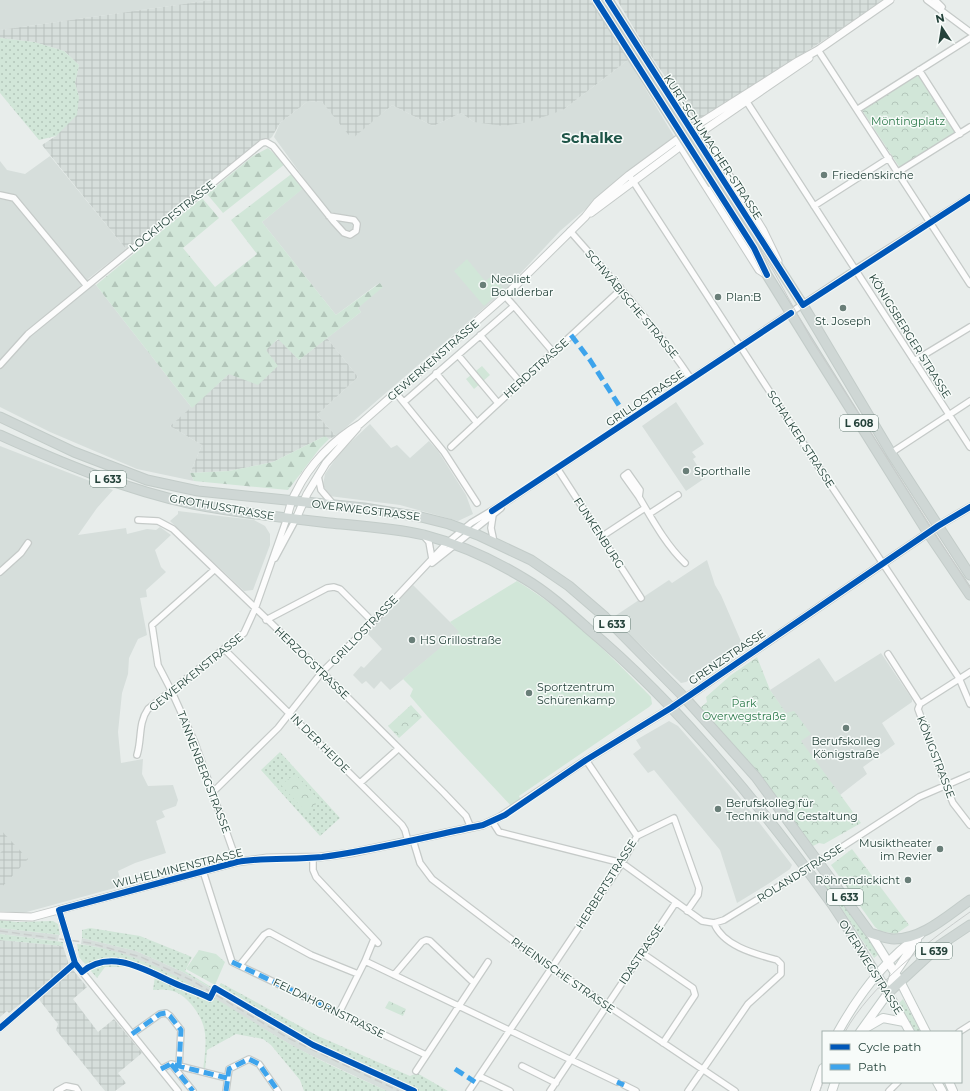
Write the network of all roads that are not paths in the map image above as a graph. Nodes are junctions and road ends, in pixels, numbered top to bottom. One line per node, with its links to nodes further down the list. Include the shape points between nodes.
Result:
1 (596, 0): 29 (main road, KURT-SCHUMACHER-STRASSE / L 608, bridge, via 754,248)
2 (608, 0): 30 (main road, KURT-SCHUMACHER-STRASSE / L 608, bridge)
3 (890, 0): 9 (street)
4 (927, 0): 6 (street)
5 (935, 0): 6 (street)
6 (952, 18): 7 (street)
7 (970, 32)
8 (970, 38): 10 (street)
9 (818, 50): 11 (street, via 800,65); 12 (street)
10 (919, 70): 12 (street); 16 (street)
11 (745, 98): 13 (street); 15 (street); 24 (street, KÖNIGSBERGER STRASSE)
12 (858, 109): 19 (street)
13 (697, 125): 15 (street, KURT-SCHUMACHER-STRASSE); 17 (street)
14 (970, 127): 16 (street)
15 (702, 132): 18 (street); 30 (street, KURT-SCHUMACHER-STRASSE, via 763,230 773,248)
16 (960, 134): 20 (street)
17 (676, 140): 18 (street, KURT-SCHUMACHER-STRASSE); 21 (street)
18 (681, 146): 21 (street); 29 (street, KURT-SCHUMACHER-STRASSE, via 759,270)
19 (889, 158): 20 (street); 24 (street)
20 (898, 172): 26 (street)
21 (631, 178): 27 (street, GEWERKENSTRASSE, via 597,202); 40 (street, SCHALKER STRASSE)
22 (0, 195): 32 (street, via 14,198)
23 (970, 197): 26 (street, GRILLOSTRASSE)
24 (814, 206): 28 (street, KÖNIGSBERGER STRASSE)
25 (329, 216): 25 (street, via 344,233 350,235 356,231 357,224 354,220); 32 (street, LOCKHOFSTRASSE, via 273,146 266,142 257,145)
26 (931, 222): 28 (street, GRILLOSTRASSE); 31 (street)
27 (570, 231): 33 (street, SCHWÄBISCHE STRASSE); 34 (street, GEWERKENSTRASSE)
28 (856, 269): 35 (street, GRILLOSTRASSE); 43 (street, KÖNIGSBERGER STRASSE)
29 (767, 275): 37 (main road, KURT-SCHUMACHER-STRASSE / L 608)
30 (782, 275): 35 (main road, KURT-SCHUMACHER-STRASSE / L 608)
31 (970, 284)
32 (86, 286): 44 (street, LOCKHOFSTRASSE, via 28,334)
33 (620, 287): 41 (street, HERDSTRASSE, via 616,294); 46 (street, SCHWÄBISCHE STRASSE, via 674,353)
34 (506, 296): 36 (street); 48 (street, GEWERKENSTRASSE)
35 (802, 305): 37 (street, GRILLOSTRASSE); 59 (main road, KURT-SCHUMACHER-STRASSE / L 608)
36 (514, 306): 39 (street, GEWERKENSTRASSE); 41 (street)
37 (791, 313): 40 (street, GRILLOSTRASSE); 78 (main road, KURT-SCHUMACHER-STRASSE / L 608)
38 (970, 327): 43 (street)
39 (480, 335): 42 (street, GEWERKENSTRASSE); 47 (street)
40 (741, 347): 46 (street, GRILLOSTRASSE); 86 (street, SCHALKER STRASSE)
41 (553, 352): 47 (street, HERDSTRASSE)
42 (458, 355): 45 (street, GEWERKENSTRASSE); 51 (street)
43 (914, 361): 52 (street, KÖNIGSBERGER STRASSE)
44 (0, 365)
45 (436, 373): 50 (street, GEWERKENSTRASSE); 54 (street)
46 (691, 379): 60 (street, GRILLOSTRASSE)
47 (520, 382): 51 (street, HERDSTRASSE)
48 (396, 393): 50 (street); 55 (street, GEWERKENSTRASSE)
49 (970, 401): 52 (street)
50 (404, 402): 67 (street, via 445,454)
51 (498, 403): 54 (street, HERDSTRASSE)
52 (949, 415): 58 (street, KÖNIGSBERGER STRASSE); 59 (street)
53 (0, 417): 65 (main road, GROTHUSSTRASSE / L 633, via 74,452 147,480 198,491)
54 (477, 423): 57 (street, HERDSTRASSE)
55 (360, 424): 61 (street, GEWERKENSTRASSE, via 326,462); 65 (street, GEWERKENSTRASSE, via 348,431 330,448 309,472)
56 (0, 435): 73 (main road, GROTHUSSTRASSE / L 633, via 76,467 142,490 193,504)
57 (450, 447)
58 (970, 447)
59 (891, 453): 76 (main road, KURT-SCHUMACHER-STRASSE / L 608)
60 (557, 468): 64 (street, GRILLOSTRASSE); 80 (street, FUNKENBURG)
61 (318, 476): 66 (street, GEWERKENSTRASSE); 68 (street, via 321,490)
62 (678, 495): 71 (street)
63 (639, 497): 70 (street)
64 (511, 499): 72 (street, GRILLOSTRASSE); 77 (street, GRILLOSTRASSE)
65 (292, 501): 66 (main road, OVERWEGSTRASSE / L 633); 73 (street, GEWERKENSTRASSE)
66 (303, 502): 68 (main road, OVERWEGSTRASSE / L 633); 74 (street, GEWERKENSTRASSE)
67 (476, 503)
68 (334, 505): 77 (main road, OVERWEGSTRASSE / L 633, via 397,512 449,524)
69 (970, 507): 76 (street, GRENZSTRASSE)
70 (645, 508): 71 (street); 80 (street)
71 (649, 514): 85 (street, via 676,555)
72 (493, 515): 77 (street, GRILLOSTRASSE); 81 (street, via 491,528)
73 (286, 518): 74 (main road, OVERWEGSTRASSE / L 633); 87 (street, GEWERKENSTRASSE)
74 (296, 519): 79 (main road, OVERWEGSTRASSE / L 633); 87 (street, GEWERKENSTRASSE)
75 (138, 520): 88 (street, HERZOGSTRASSE, via 153,520 165,524)
76 (938, 526): 78 (street, GRENZSTRASSE); 91 (main road, KURT-SCHUMACHER-STRASSE / L 608)
77 (466, 531): 81 (main road, OVERWEGSTRASSE / L 633); 83 (street, GRILLOSTRASSE)
78 (928, 533): 86 (street, GRENZSTRASSE); 92 (main road, KURT-SCHUMACHER-STRASSE / L 608)
79 (423, 535): 83 (main road, OVERWEGSTRASSE / L 633); 84 (street, via 429,542)
80 (602, 537): 93 (street, FUNKENBURG)
81 (494, 542): 103 (main road, OVERWEGSTRASSE / L 633, via 530,560 569,586 605,617)
82 (28, 543): 89 (street)
83 (451, 544): 84 (street, GRILLOSTRASSE); 90 (street, GRILLOSTRASSE); 106 (main road, OVERWEGSTRASSE / L 633, via 482,556 527,579 607,644)
84 (432, 559): 90 (street, GRILLOSTRASSE)
85 (685, 563)
86 (883, 563): 101 (street, SCHALKER STRASSE); 103 (street, GRENZSTRASSE)
87 (271, 567): 94 (street, GEWERKENSTRASSE)
88 (214, 570): 94 (street, HERZOGSTRASSE); 102 (street, TANNENBERGSTRASSE, via 152,625 158,665)
89 (0, 572)
90 (419, 572): 96 (street, GRILLOSTRASSE)
91 (970, 575)
92 (970, 595)
93 (640, 598)
94 (255, 609): 95 (street, HERZOGSTRASSE); 97 (street, GEWERKENSTRASSE, via 244,633)
95 (266, 620): 96 (street, via 327,588 334,587 340,589); 99 (street, HERZOGSTRASSE)
96 (373, 622): 99 (street, GRILLOSTRASSE)
97 (224, 649): 102 (street, GEWERKENSTRASSE); 107 (street, IN DER HEIDE)
98 (888, 654): 105 (street, KÖNIGSTRASSE)
99 (322, 672): 107 (street, GRILLOSTRASSE); 108 (street, HERZOGSTRASSE)
100 (970, 672): 101 (street)
101 (959, 678): 104 (street, SCHALKER STRASSE); 105 (street)
102 (171, 690): 109 (street, GEWERKENSTRASSE, via 143,716); 114 (street, TANNENBERGSTRASSE, via 195,743)
103 (685, 698): 106 (street, GRENZSTRASSE); 122 (main road, OVERWEGSTRASSE / L 633, via 756,777)
104 (970, 704)
105 (919, 706): 113 (street, KÖNIGSTRASSE)
106 (671, 708): 110 (street, GRENZSTRASSE); 124 (main road, OVERWEGSTRASSE / L 633, via 745,793)
107 (291, 714): 112 (street, IN DER HEIDE); 114 (street, GRILLOSTRASSE)
108 (398, 749): 112 (street); 117 (street, HERZOGSTRASSE, via 466,816)
109 (137, 755)
110 (586, 760): 115 (street, GRENZSTRASSE, via 505,815); 118 (street, HERBERTSTRASSE)
111 (970, 775): 113 (street, ROLANDSTRASSE)
112 (360, 783): 119 (street, IN DER HEIDE, via 404,828)
113 (946, 785): 116 (street, KÖNIGSTRASSE, via 953,803); 122 (street, ROLANDSTRASSE, via 919,797)
114 (212, 793): 121 (street, TANNENBERGSTRASSE)
115 (492, 821): 117 (street, WILHELMINENSTRASSE); 123 (street, via 498,832 581,851)
116 (970, 825)
117 (471, 828): 119 (street, WILHELMINENSTRASSE)
118 (637, 836): 123 (street, HERBERTSTRASSE); 129 (street, via 674,818 699,888 698,895)
119 (411, 841): 120 (street, WILHELMINENSTRASSE); 141 (street, RHEINISCHE STRASSE, via 428,876)
120 (313, 858): 121 (street, WILHELMINENSTRASSE, via 267,858); 136 (street, via 316,877 376,941)
121 (237, 862): 125 (street, WILHELMINENSTRASSE)
122 (819, 862): 124 (street, ROLANDSTRASSE); 134 (main road, OVERWEGSTRASSE / L 633)
123 (622, 864): 127 (street); 141 (street, HERBERTSTRASSE)
124 (805, 869): 131 (street, ROLANDSTRASSE, via 724,920); 144 (main road, OVERWEGSTRASSE / L 633)
125 (203, 871): 128 (street, WILHELMINENSTRASSE); 140 (street, FELDAHORNSTRASSE, via 232,962)
126 (970, 900): 133 (main road, L 639)
127 (676, 902): 129 (street); 135 (street, IDASTRASSE)
128 (59, 910): 130 (street, WILHELMINENSTRASSE, via 32,917); 139 (street)
129 (687, 910): 131 (street, via 702,921)
130 (0, 916)
131 (714, 923): 170 (street, via 717,931 724,937 740,947 777,960 782,968 778,978 753,998 743,1010)
132 (970, 925): 146 (main road, L 639, via 940,945)
133 (924, 932): 134 (main road, via 894,939); 138 (main road, L 639); 142 (main road)
134 (870, 933): 138 (main road, OVERWEGSTRASSE / L 633)
135 (642, 953): 150 (street, IDASTRASSE); 163 (street, via 695,991 695,995)
136 (365, 961): 143 (street); 145 (street)
137 (488, 962): 147 (street)
138 (888, 962): 142 (main road, OVERWEGSTRASSE / L 633); 144 (main road, L 639)
139 (75, 963): 154 (street); 162 (street)
140 (240, 965): 143 (street, via 269,932 311,955); 151 (street, FELDAHORNSTRASSE)
141 (551, 968): 150 (street, RHEINISCHE STRASSE); 155 (street, HERBERTSTRASSE)
142 (895, 973): 146 (main road, OVERWEGSTRASSE / L 633); 148 (main road)
143 (358, 974): 151 (street)
144 (877, 974): 148 (main road, OVERWEGSTRASSE / L 633); 156 (main road, via 858,997)
145 (394, 975): 147 (street, via 426,940); 149 (street)
146 (900, 981): 148 (main road, L 639); 160 (main road, OVERWEGSTRASSE / L 633)
147 (474, 983): 149 (street)
148 (888, 993): 152 (main road, OVERWEGSTRASSE / L 633); 157 (main road)
149 (459, 1006): 155 (street); 164 (street)
150 (607, 1006): 163 (street, RHEINISCHE STRASSE); 165 (street, IDASTRASSE)
151 (339, 1013): 164 (street, FELDAHORNSTRASSE)
152 (904, 1022): 158 (main road, via 883,1018); 159 (main road, OVERWEGSTRASSE / L 633)
153 (970, 1025): 161 (street)
154 (0, 1028)
155 (510, 1030): 165 (street); 173 (street, HERBERTSTRASSE)
156 (839, 1031)
157 (862, 1031)
158 (863, 1031)
159 (909, 1031)
160 (925, 1031)
161 (961, 1031)
162 (132, 1034): 167 (street, via 157,1015 163,1013 170,1016 181,1030); 169 (street)
163 (663, 1043): 170 (street, RHEINISCHE STRASSE)
164 (426, 1055): 171 (street)
165 (571, 1060): 175 (street); 176 (street, IDASTRASSE)
166 (172, 1064): 167 (street); 169 (street); 182 (street)
167 (179, 1066): 174 (street)
168 (522, 1066): 176 (street)
169 (161, 1069): 181 (street)
170 (703, 1069): 189 (street); 190 (street, RHEINISCHE STRASSE)
171 (416, 1071)
172 (822, 1071): 191 (main road)
173 (479, 1076): 185 (street, HERBERTSTRASSE); 186 (street)
174 (226, 1078): 183 (street); 184 (street, via 229,1068 244,1060 253,1060)
175 (617, 1082)
176 (556, 1083): 187 (street, IDASTRASSE)
177 (897, 1083): 192 (street)
178 (624, 1085): 188 (street)
179 (57, 1091): 180 (street, via 66,1086)
180 (78, 1091)
181 (178, 1091)
182 (193, 1091)
183 (226, 1091)
184 (278, 1091)
185 (469, 1091)
186 (510, 1091)
187 (550, 1091)
188 (636, 1091)
189 (688, 1091)
190 (735, 1091)
191 (815, 1091)
192 (889, 1091)

